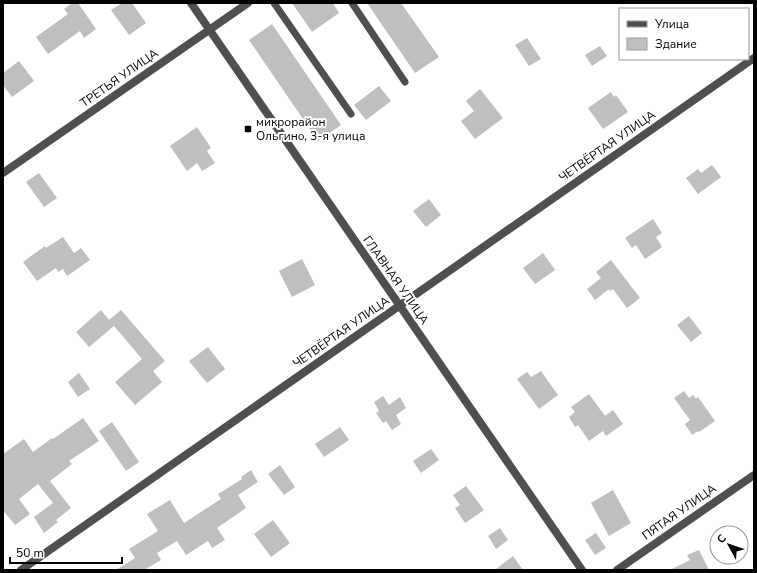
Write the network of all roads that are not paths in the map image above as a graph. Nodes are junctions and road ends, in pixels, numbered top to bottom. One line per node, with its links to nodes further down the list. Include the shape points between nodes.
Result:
1 (191, 3): 5 (street, ГЛАВНАЯ УЛИЦА)
2 (248, 3): 5 (street, ТРЕТЬЯ УЛИЦА)
3 (274, 3): 8 (lane)
4 (352, 3): 7 (lane)
5 (209, 30): 9 (street, ТРЕТЬЯ УЛИЦА); 10 (street, ГЛАВНАЯ УЛИЦА)
6 (754, 58): 10 (street, ЧЕТВЁРТАЯ УЛИЦА)
7 (405, 82)
8 (351, 114)
9 (3, 173)
10 (400, 306): 12 (street, ЧЕТВЁРТАЯ УЛИЦА); 13 (street, ГЛАВНАЯ УЛИЦА)
11 (754, 475): 14 (street, ПЯТАЯ УЛИЦА)
12 (21, 570)
13 (582, 570)
14 (617, 570)

